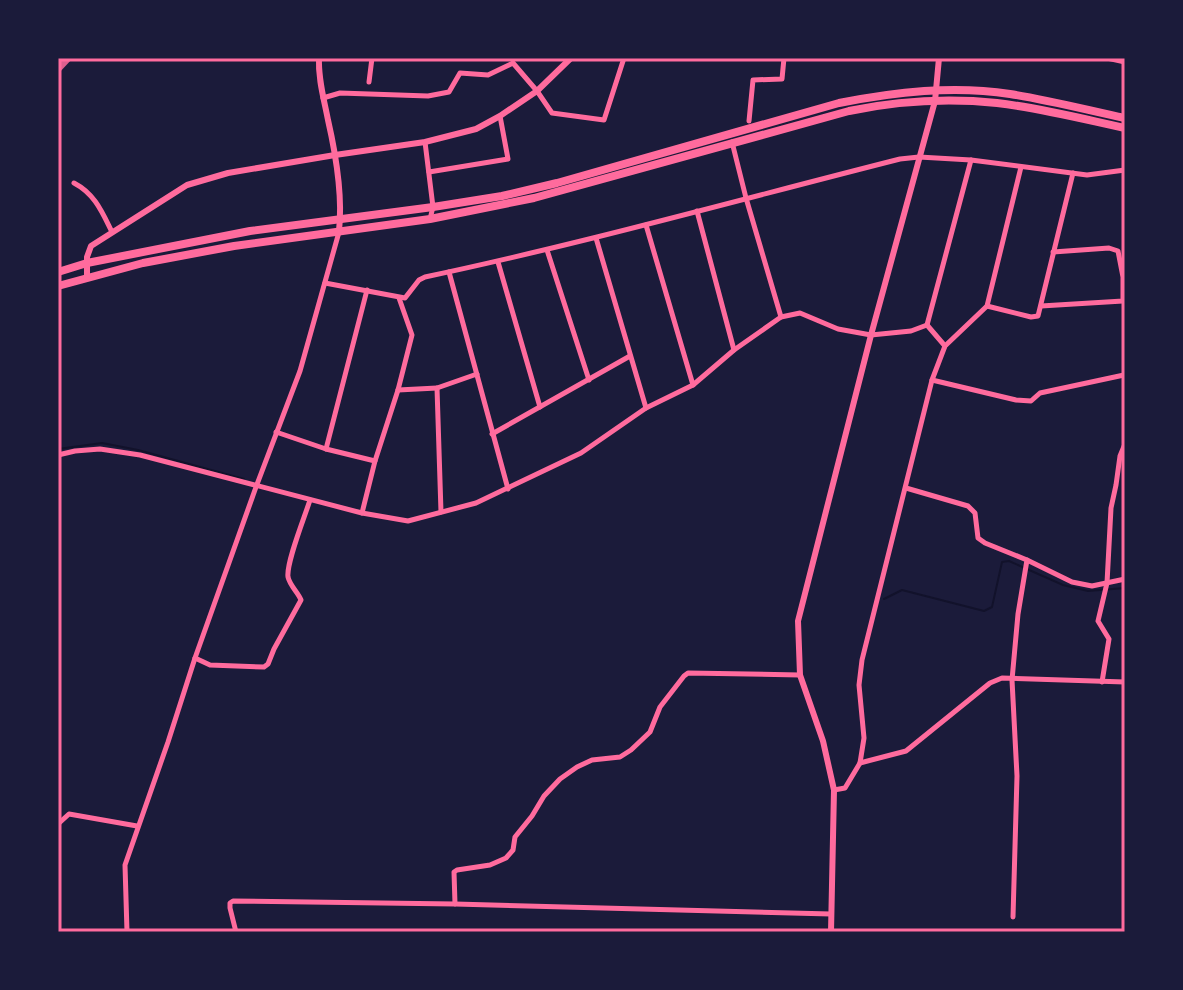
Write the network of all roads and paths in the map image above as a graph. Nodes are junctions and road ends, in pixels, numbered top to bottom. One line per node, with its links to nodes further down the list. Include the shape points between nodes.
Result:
1 (319, 58): 14 (street)
2 (372, 58): 11 (street)
3 (447, 58): 4 (street)
4 (458, 58)
5 (571, 58): 13 (street)
6 (624, 58): 13 (street, via 604,120 552,113)
7 (784, 58): 18 (street, via 782,79 753,80)
8 (939, 58): 12 (street)
9 (1107, 58): 10 (street)
10 (1125, 62)
11 (369, 82)
12 (936, 90): 15 (street); 17 (highway, via 1009,94); 20 (highway, via 839,103)
13 (537, 91): 14 (street, via 513,63 488,75 460,73 449,92 428,96 340,93); 16 (street)
14 (323, 98): 23 (street)
15 (935, 101): 19 (highway, via 995,103); 22 (highway, via 871,107); 24 (street)
16 (500, 116): 21 (street, via 476,129); 28 (street, via 508,159)
17 (1125, 118)
18 (749, 121)
19 (1125, 128)
20 (729, 134): 22 (street); 32 (highway, via 557,183)
21 (425, 142): 23 (street); 28 (street)
22 (733, 144): 31 (street); 35 (highway, via 561,191)
23 (335, 155): 34 (street); 38 (street, via 187,185)
24 (919, 157): 25 (street); 31 (street); 55 (street)
25 (971, 160): 26 (street); 54 (street)
26 (1021, 167): 29 (street); 51 (street)
27 (1125, 170): 29 (street)
28 (429, 172): 32 (street)
29 (1073, 173): 41 (street)
30 (74, 183): 38 (street, via 90,192)
31 (746, 198): 33 (street); 53 (street)
32 (433, 207): 34 (highway); 35 (street)
33 (697, 211): 36 (street); 57 (street)
34 (341, 218): 37 (street); 43 (highway)
35 (430, 219): 37 (highway)
36 (646, 225): 39 (street); 64 (street)
37 (339, 231): 46 (highway, via 234,246); 47 (street)
38 (112, 232): 43 (street, via 91,246)
39 (596, 238): 40 (street); 58 (street)
40 (547, 250): 42 (street); 62 (street)
41 (1053, 252): 52 (street); 52 (street, via 1118,251 1123,301)
42 (498, 262): 45 (street); 67 (street)
43 (87, 263): 44 (highway); 46 (street)
44 (58, 272)
45 (449, 272): 50 (street, via 419,280 409,296); 60 (street)
46 (87, 277): 48 (highway)
47 (325, 283): 49 (street); 69 (street)
48 (58, 286)
49 (367, 290): 50 (street); 72 (street)
50 (399, 298): 66 (street, via 412,335)
51 (987, 306): 52 (street, via 1031,317 1038,316); 56 (street)
52 (1041, 306)
53 (781, 317): 55 (street, via 800,313 838,329); 57 (street)
54 (927, 325): 55 (street); 56 (street)
55 (871, 335): 85 (street, via 798,621)
56 (945, 346): 63 (street)
57 (734, 350): 64 (street)
58 (630, 356): 62 (street); 68 (street)
59 (1124, 367): 61 (street)
60 (477, 374): 65 (street); 70 (street)
61 (1124, 376): 63 (street, via 1040,393 1031,401)
62 (589, 380): 67 (street)
63 (932, 380): 76 (street)
64 (693, 385): 68 (street)
65 (437, 388): 66 (street); 79 (street)
66 (398, 390): 74 (street)
67 (540, 407): 70 (street)
68 (646, 408): 77 (street, via 581,453)
69 (276, 432): 72 (street); 75 (street)
70 (492, 434): 77 (street)
71 (1125, 444): 83 (street, via 1111,508)
72 (326, 449): 74 (street)
73 (58, 455): 75 (street, via 100,449 140,455)
74 (375, 461): 80 (street)
75 (256, 487): 78 (street); 84 (street)
76 (906, 488): 81 (street, via 968,506 975,513 978,538); 89 (street, via 862,660)
77 (508, 489): 79 (street)
78 (310, 500): 80 (street); 84 (street, via 287,575 301,600 268,664 210,665)
79 (441, 512): 80 (street, via 408,521)
80 (362, 513)
81 (1027, 560): 83 (street, via 1072,582); 86 (street)
82 (1125, 579): 83 (street)
83 (1107, 583): 87 (street, via 1098,621 1109,639)
84 (195, 658): 92 (street)
85 (800, 675): 90 (street); 93 (street, via 688,673 660,707 650,732 631,750 620,757 592,760 560,779 515,837 506,858 454,872)
86 (1012, 680): 87 (street); 89 (street, via 990,683 906,751); 95 (street, via 1017,776)
87 (1102, 682): 88 (street)
88 (1125, 682)
89 (860, 763): 90 (street, via 845,788)
90 (834, 790): 94 (street)
91 (58, 824): 92 (street, via 69,814)
92 (137, 826): 96 (street, via 125,865)
93 (455, 904): 94 (street); 97 (street, via 233,901)
94 (831, 914): 98 (street)
95 (1013, 917)
96 (127, 932)
97 (236, 932)
98 (831, 932)

